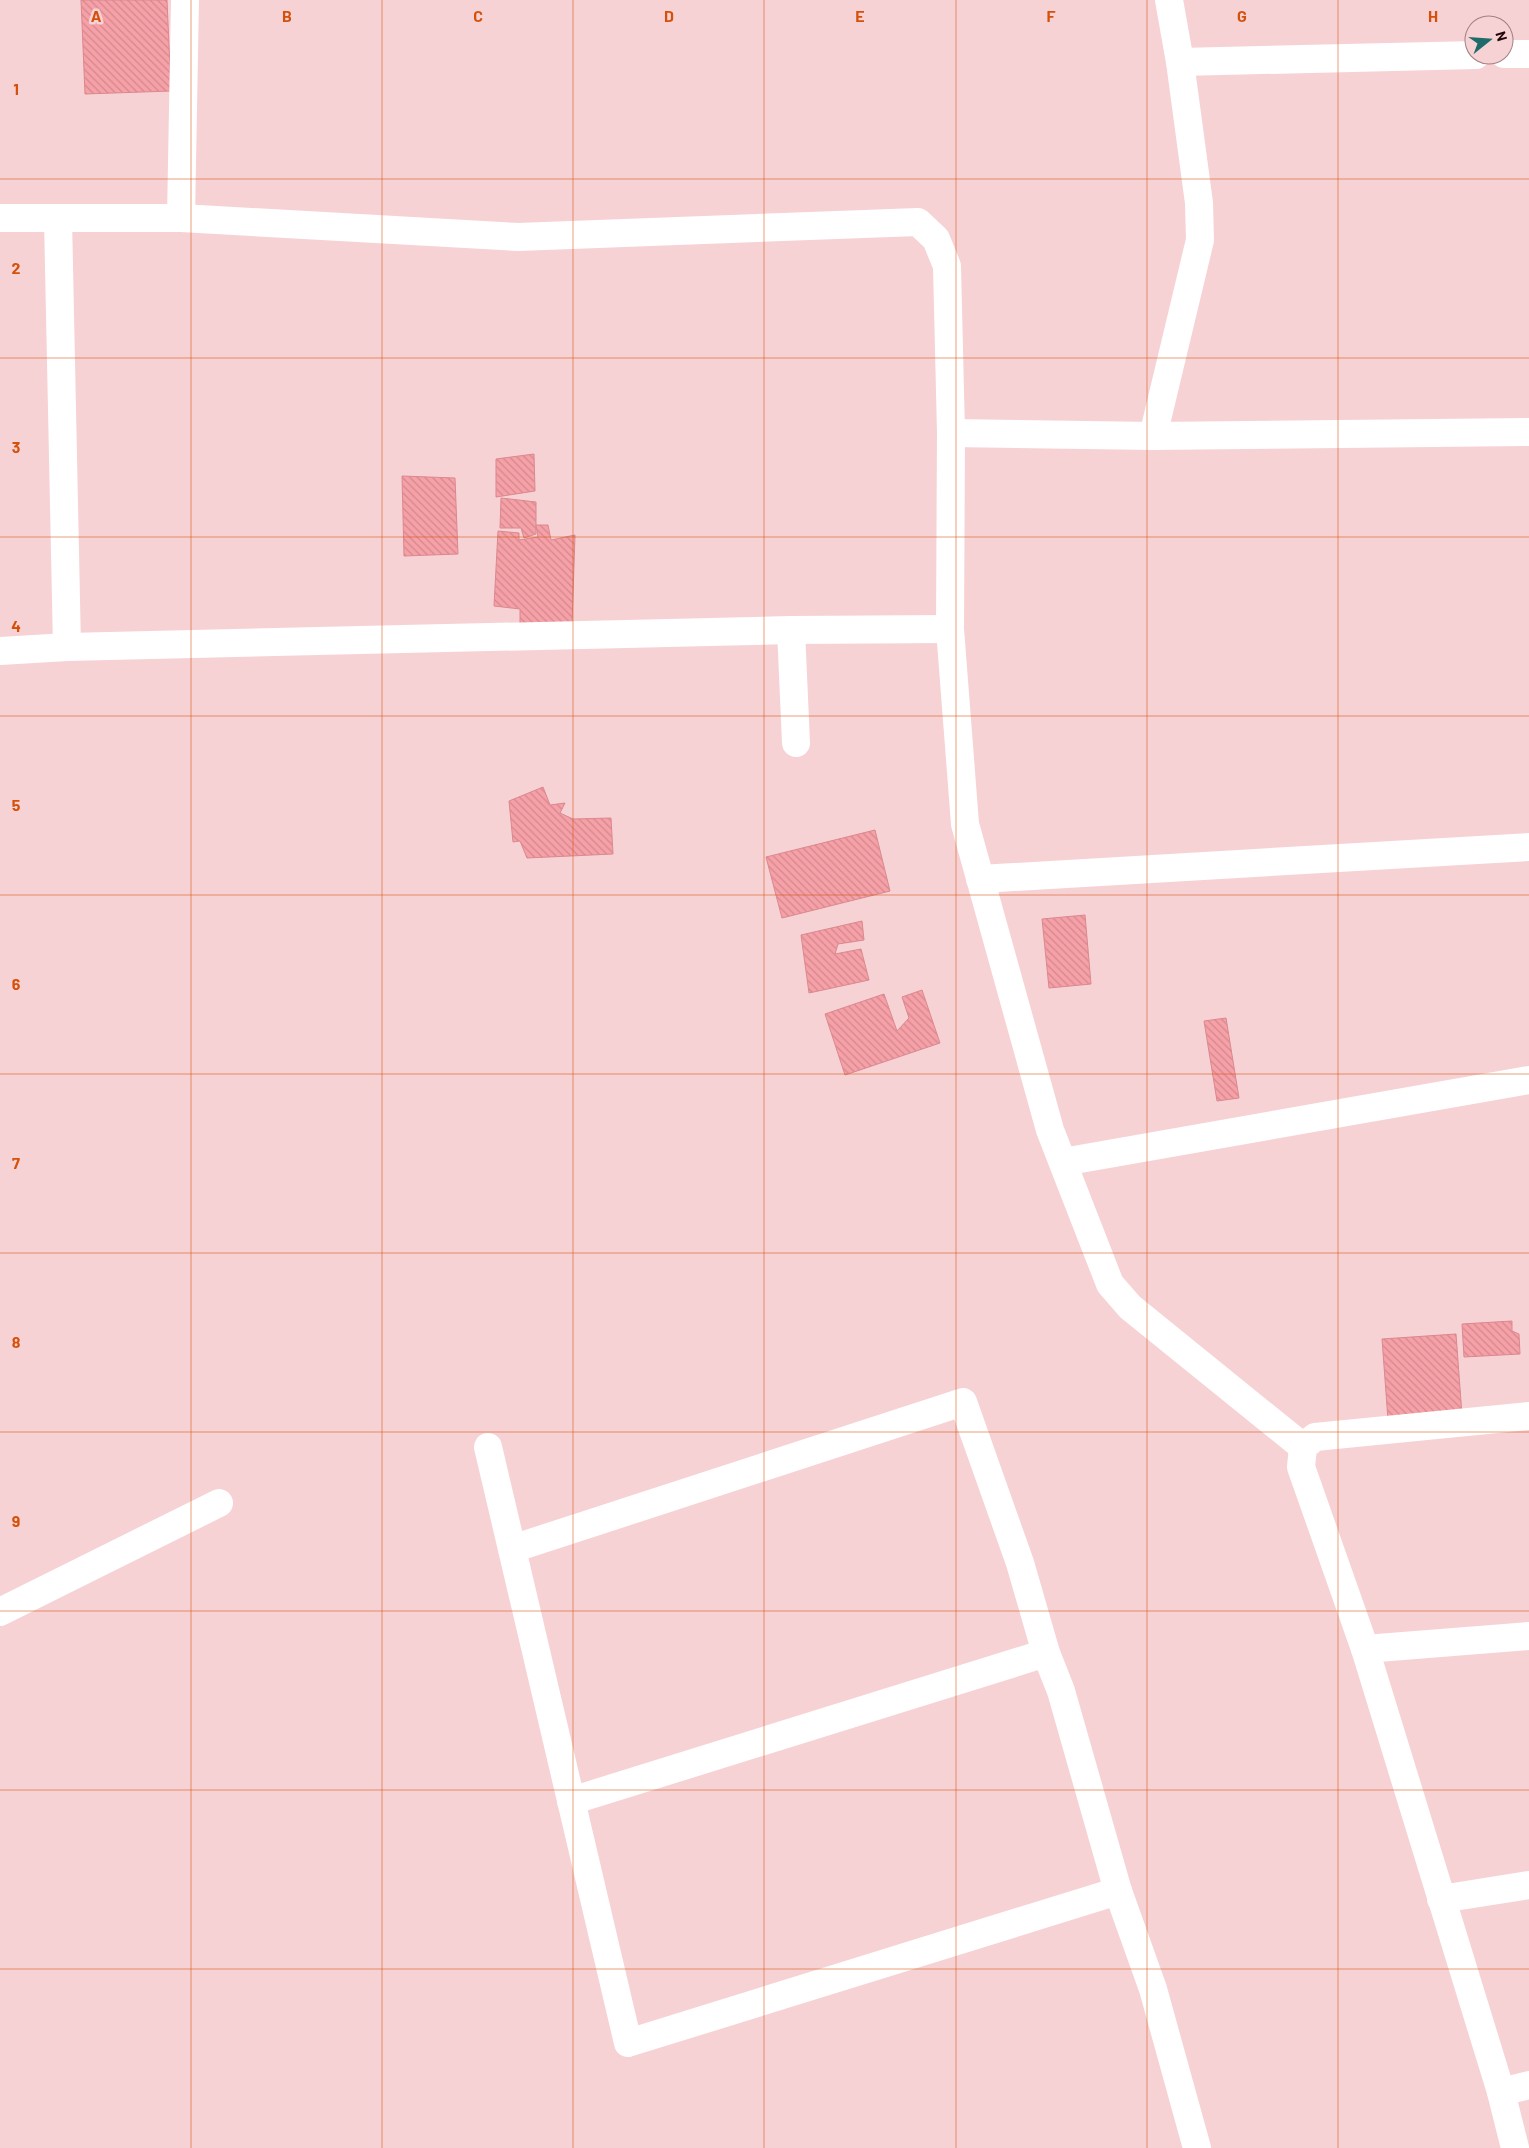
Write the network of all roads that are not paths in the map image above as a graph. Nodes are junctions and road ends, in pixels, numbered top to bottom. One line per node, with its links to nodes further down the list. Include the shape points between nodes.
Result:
1 (186, 0): 8 (street)
2 (1169, 0): 6 (street)
3 (1514, 54): 4 (street)
4 (1529, 54)
5 (1464, 55): 6 (street)
6 (1180, 62): 12 (street, via 1199,203 1200,240)
7 (0, 218): 9 (street)
8 (181, 218): 9 (street); 11 (street, via 518,237 918,222 936,239 947,266)
9 (58, 219): 15 (street)
10 (1529, 432): 12 (street)
11 (951, 433): 12 (street); 13 (street)
12 (1153, 436)
13 (950, 629): 14 (street); 19 (street, via 964,824)
14 (792, 630): 15 (street); 17 (street)
15 (67, 647): 16 (street)
16 (0, 651)
17 (796, 743)
18 (1529, 846): 19 (street)
19 (980, 879): 21 (street, via 1050,1130)
20 (1529, 1080): 21 (street)
21 (1063, 1162): 24 (street, via 1110,1284 1130,1307)
22 (1529, 1416): 24 (street, via 1315,1437)
23 (488, 1447): 26 (street)
24 (1303, 1447): 29 (street, via 1302,1467)
25 (219, 1503): 27 (street)
26 (512, 1549): 30 (street, via 963,1402 1020,1563); 31 (street)
27 (0, 1612)
28 (1529, 1636): 29 (street)
29 (1365, 1649): 34 (street)
30 (1046, 1653): 31 (street); 33 (street, via 1061,1691)
31 (571, 1801): 33 (street, via 628,2043)
32 (1529, 1885): 34 (street)
33 (1118, 1891): 37 (street, via 1153,1989)
34 (1440, 1899): 36 (street)
35 (1529, 2085): 36 (street)
36 (1501, 2092): 38 (street)
37 (1197, 2148)
38 (1515, 2148)

